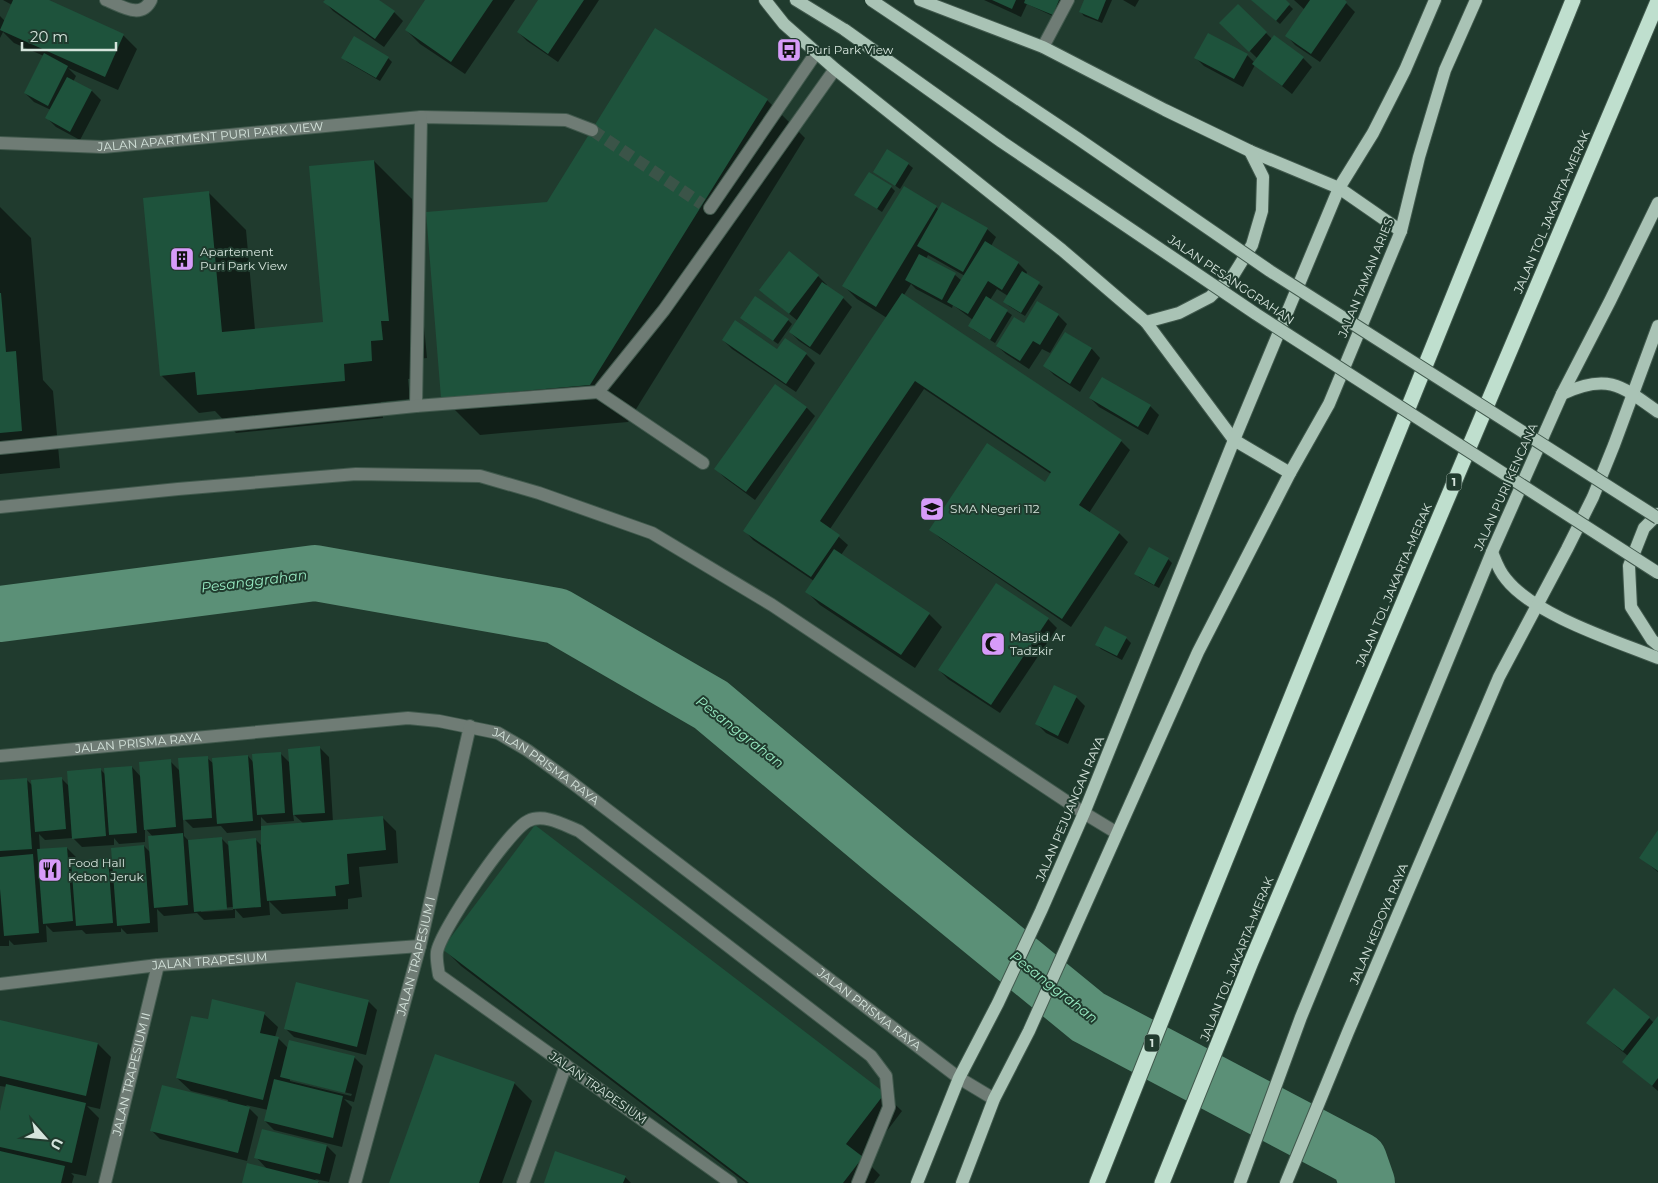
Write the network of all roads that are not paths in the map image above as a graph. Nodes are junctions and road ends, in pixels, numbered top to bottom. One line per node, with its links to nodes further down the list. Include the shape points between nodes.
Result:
1 (106, 0): 2 (street, via 142,11)
2 (151, 0)
3 (765, 0): 13 (main road, via 784,24)
4 (796, 0): 37 (main road, JALAN PESANGGRAHAN, bridge, via 845,30 1002,142 1256,314)
5 (871, 0): 35 (main road, bridge, via 1270,271)
6 (920, 0): 12 (main road)
7 (1068, 0): 12 (street)
8 (1435, 0): 19 (main road, via 1373,133)
9 (1476, 0): 22 (main road, JALAN TAMAN ARIES, via 1445,70 1419,157)
10 (1573, 0): 59 (highway, 1)
11 (1658, 1): 51 (highway, JALAN TOL JAKARTA–MERAK / 1, via 1251,962)
12 (1044, 47): 18 (main road)
13 (816, 53): 14 (main road); 21 (street, via 706,206)
14 (836, 69): 21 (street); 23 (main road, via 1062,250)
15 (421, 117): 16 (street, JALAN APARTMENT PURI PARK VIEW, via 566,120); 17 (street, JALAN APARTMENT PURI PARK VIEW, via 103,147); 28 (street)
16 (592, 130)
17 (0, 143)
18 (1250, 152): 19 (main road); 23 (main road, via 1263,177 1262,211 1252,244 1239,267 1210,297 1179,313)
19 (1338, 188): 22 (main road); 30 (main road)
20 (1658, 202): 26 (main road, JALAN PURI KENCANA)
21 (728, 218): 25 (street, via 664,310)
22 (1402, 232): 33 (main road, JALAN TAMAN ARIES, via 1329,404)
23 (1146, 322): 30 (main road)
24 (1658, 326): 27 (main road)
25 (598, 392): 28 (street); 32 (street)
26 (1562, 394): 27 (main road, via 1598,382 1618,386); 36 (main road, JALAN PURI KENCANA)
27 (1633, 394): 29 (main road); 38 (main road, via 1593,497)
28 (416, 406): 31 (street)
29 (1658, 412)
30 (1234, 440): 33 (main road); 43 (main road, JALAN PEJUANGAN RAYA)
31 (0, 448)
32 (703, 463)
33 (1290, 473): 44 (main road, via 1198,652)
34 (0, 507): 43 (street, via 356,474 480,476 652,533 772,605)
35 (1658, 516): 39 (main road, via 1644,528 1629,566 1631,606)
36 (1492, 552): 38 (main road, via 1506,580); 60 (main road, JALAN PURI KENCANA, via 1301,1017)
37 (1658, 573)
38 (1536, 605): 40 (main road, via 1582,628); 61 (main road, JALAN KEDOYA RAYA, via 1499,676)
39 (1658, 645)
40 (1658, 658)
41 (470, 726): 42 (street, JALAN PRISMA RAYA, via 408,718); 45 (street, JALAN TRAPESIUM I); 49 (street, JALAN PRISMA RAYA, via 498,733 527,750)
42 (0, 756)
43 (1084, 813): 44 (street); 49 (main road, JALAN PEJUANGAN RAYA, via 1042,911)
44 (1117, 833): 50 (main road, via 1029,1031)
45 (420, 946): 46 (street, JALAN TRAPESIUM); 53 (street, JALAN TRAPESIUM I)
46 (158, 965): 47 (street, JALAN TRAPESIUM); 52 (street, JALAN TRAPESIUM II)
47 (0, 984)
48 (566, 1065): 54 (street); 55 (street, JALAN TRAPESIUM); 56 (street, JALAN TRAPESIUM, via 439,975 436,953 456,910 510,838 528,821 543,818 579,831 872,1056 886,1076 889,1107)
49 (959, 1078): 50 (street, JALAN PRISMA RAYA); 57 (main road, JALAN PEJUANGAN RAYA)
50 (994, 1099): 58 (main road)
51 (1162, 1182)
52 (105, 1183)
53 (355, 1183)
54 (523, 1183)
55 (732, 1183)
56 (858, 1183)
57 (916, 1183)
58 (962, 1183)
59 (1097, 1183)
60 (1240, 1183)
61 (1286, 1183)

